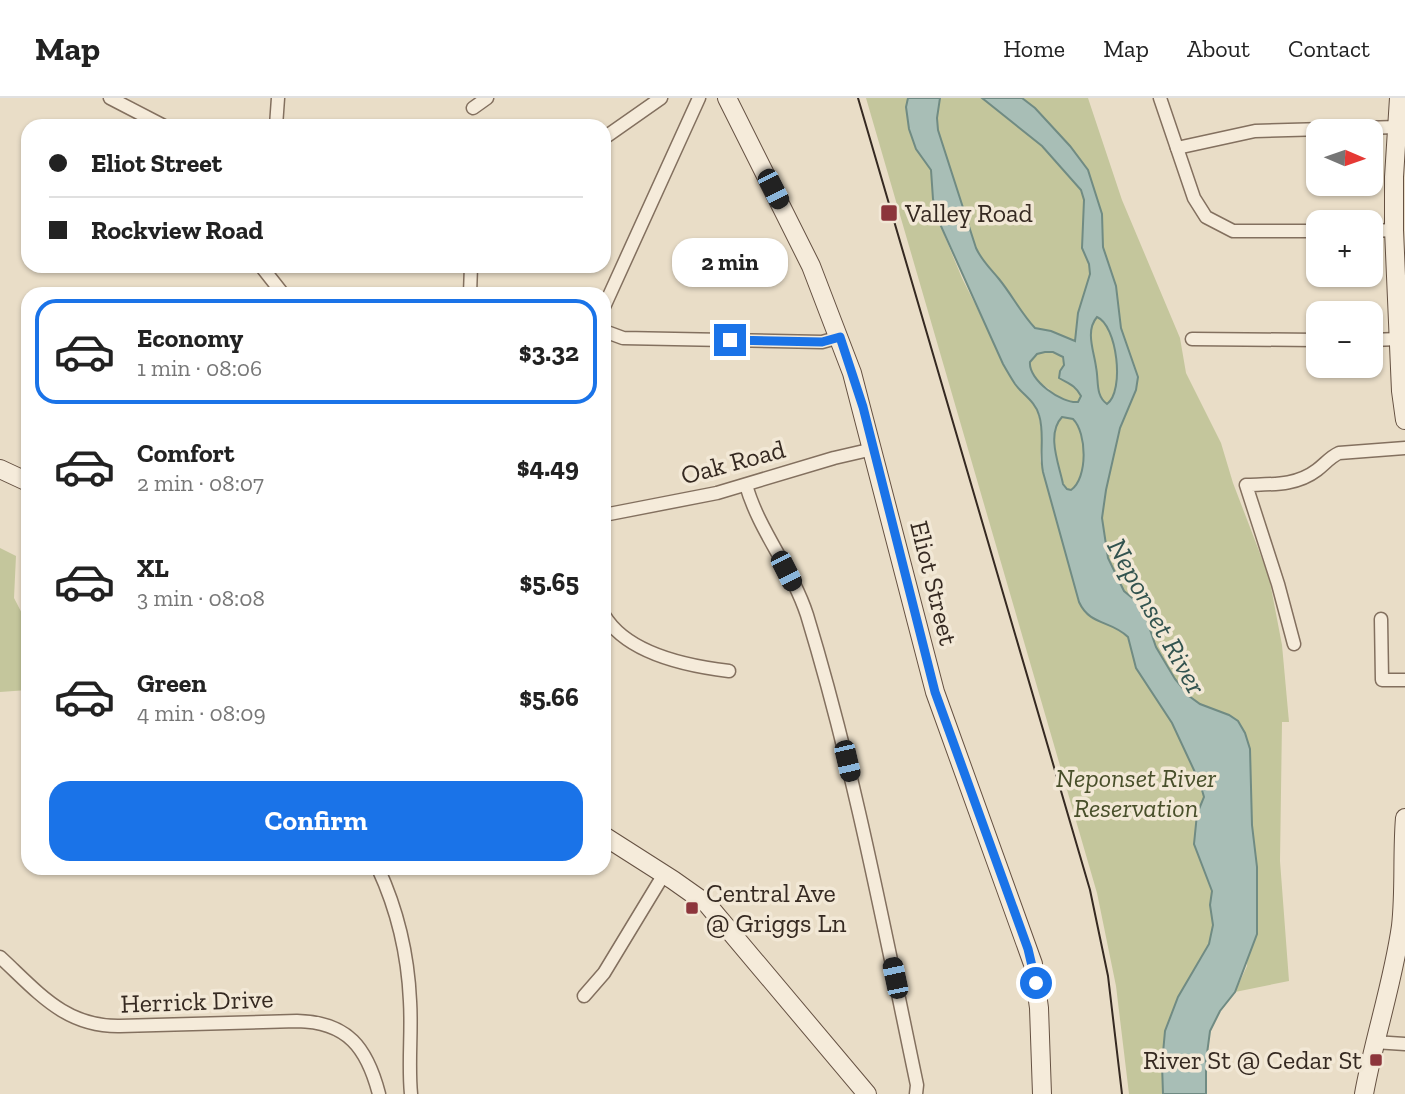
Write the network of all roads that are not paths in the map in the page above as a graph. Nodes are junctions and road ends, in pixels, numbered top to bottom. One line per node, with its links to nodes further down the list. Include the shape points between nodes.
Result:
1 (110, 98): 10 (street)
2 (278, 98): 11 (street)
3 (487, 98): 9 (street)
4 (661, 98): 13 (street)
5 (699, 98): 20 (street)
6 (727, 98): 22 (street, Eliot Street, via 811,266)
7 (1160, 98): 14 (street)
8 (1399, 98): 12 (street)
9 (473, 108)
10 (150, 119)
11 (276, 119)
12 (1398, 127): 14 (street, via 1255,131); 16 (street)
13 (611, 133)
14 (1177, 148): 17 (street, via 1194,198 1206,217 1218,225 1244,232)
15 (1383, 230): 16 (street)
16 (1394, 230): 26 (street)
17 (1306, 232)
18 (266, 273): 19 (street)
19 (278, 287)
20 (611, 292)
21 (611, 334): 22 (street, via 623,338 822,342)
22 (840, 337): 29 (street, Eliot Street)
23 (1192, 339): 24 (street)
24 (1306, 340)
25 (1383, 340): 26 (street)
26 (1399, 340): 27 (street)
27 (1405, 421)
28 (1405, 448): 36 (street, via 1339,453 1300,481 1247,485)
29 (873, 449): 32 (street, Oak Road); 52 (street, Eliot Street, via 935,692 1033,964)
30 (0, 469): 31 (street)
31 (21, 479)
32 (746, 485): 33 (street, Oak Road); 48 (street, via 800,598 828,687)
33 (611, 514)
34 (1381, 619): 38 (street, via 1382,680)
35 (611, 624): 37 (street, via 655,654)
36 (1294, 644)
37 (729, 671)
38 (1405, 680)
39 (1405, 818): 43 (street)
40 (611, 840): 41 (street)
41 (664, 874): 45 (street, via 604,973); 51 (street, via 711,908)
42 (380, 875): 50 (street, via 406,963)
43 (1404, 881): 46 (street, via 1395,962)
44 (0, 957): 49 (street, Herrick Drive, via 59,1009 92,1025 326,1024 358,1046)
45 (584, 996)
46 (1374, 1042): 47 (street); 53 (street)
47 (1405, 1044)
48 (917, 1091)
49 (379, 1094)
50 (411, 1094)
51 (867, 1094)
52 (1042, 1094)
53 (1364, 1094)

